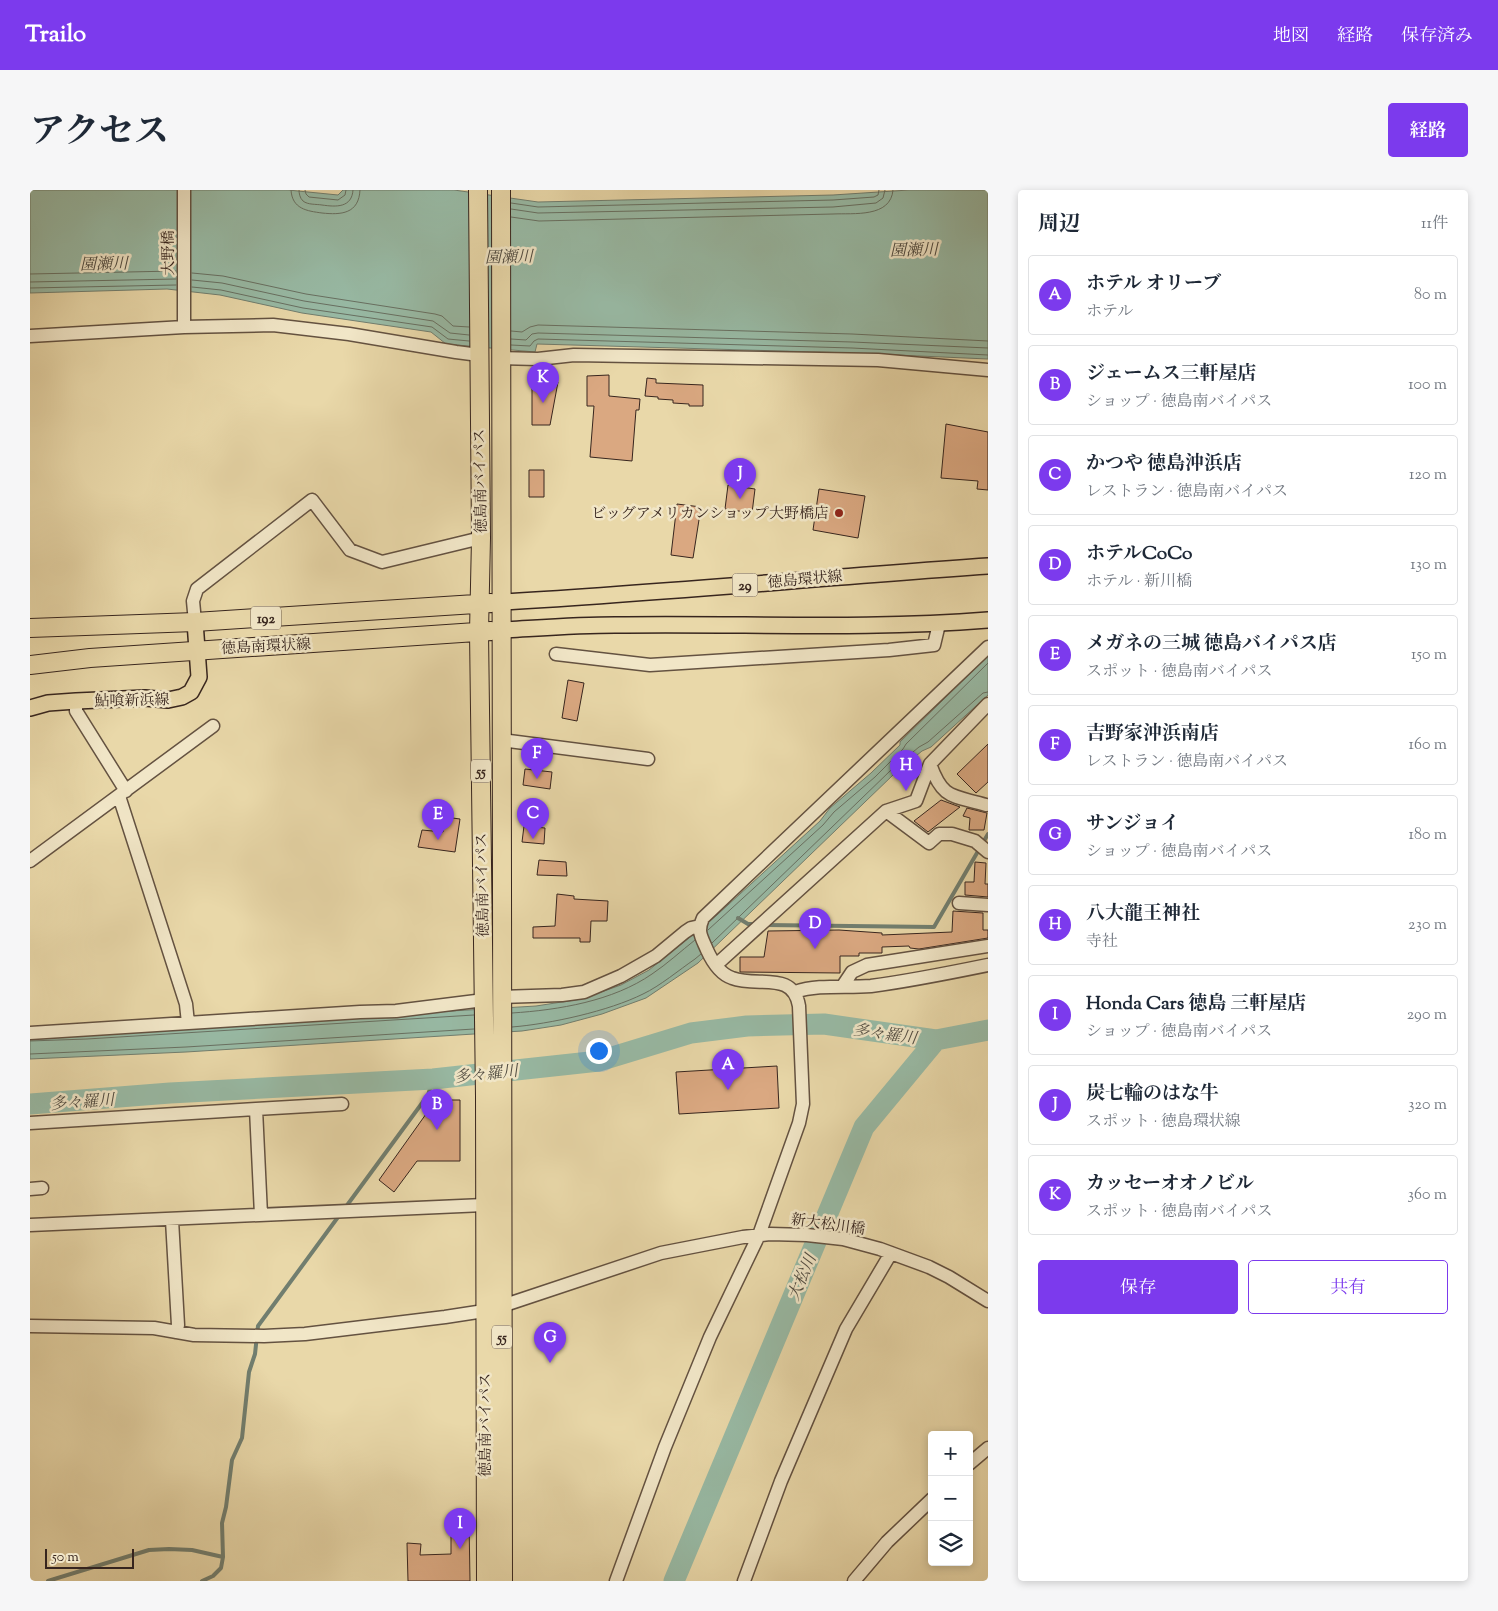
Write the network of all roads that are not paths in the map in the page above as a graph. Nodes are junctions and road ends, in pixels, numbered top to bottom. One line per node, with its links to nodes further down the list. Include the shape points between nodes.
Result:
1 (184, 190): 4 (street, 大野橋)
2 (478, 190): 8 (highway, 徳島南バイパス / 55)
3 (501, 190): 9 (highway, 徳島南バイパス / 55)
4 (184, 322): 5 (street); 8 (street, via 273,325 456,352)
5 (56, 334): 6 (street); 7 (street, via 53,340)
6 (30, 336)
7 (30, 345)
8 (479, 352): 11 (highway, 徳島南バイパス / 55)
9 (501, 355): 10 (street, via 538,359 574,355 878,360); 13 (highway, 徳島南バイパス / 55)
10 (988, 370)
11 (481, 538): 14 (highway, 徳島南バイパス / 55); 16 (street, via 382,562 350,550 312,500 196,589 193,601)
12 (988, 566): 13 (main road, 徳島環状線 / 29)
13 (502, 602): 14 (highway, 徳島南環状線 / 192); 19 (highway, 徳島南バイパス / 55)
14 (479, 604): 16 (highway, 徳島南環状線 / 192); 20 (highway, 徳島南バイパス / 55)
15 (988, 620): 17 (main road)
16 (195, 622): 18 (highway, 徳島南環状線 / 192); 22 (main road, 鮎喰新浜線)
17 (940, 624): 19 (main road, via 614,625); 23 (street, via 934,645 889,650 650,665)
18 (30, 628)
19 (502, 630): 20 (highway, 徳島南環状線 / 192); 29 (highway, 徳島南バイパス / 55)
20 (479, 632): 22 (highway, 徳島南環状線 / 192); 46 (highway, 徳島南バイパス / 55)
21 (988, 648): 39 (street, via 703,918)
22 (198, 650): 24 (highway, 徳島南環状線 / 192); 25 (main road, 鮎喰新浜線, via 199,676 191,692 182,698)
23 (556, 654)
24 (30, 665)
25 (76, 701): 27 (main road, 鮎喰新浜線); 32 (street, via 76,711)
26 (988, 704): 31 (street)
27 (30, 708)
28 (213, 726): 32 (street)
29 (501, 740): 30 (street); 45 (highway, 徳島南バイパス / 55)
30 (648, 759)
31 (930, 764): 33 (street, via 936,781 946,794); 34 (street, via 916,801)
32 (122, 793): 36 (street); 47 (street, via 186,1004)
33 (986, 805)
34 (886, 810): 35 (street, via 929,843 939,834 952,834 975,841); 41 (street)
35 (988, 852)
36 (30, 861)
37 (959, 903): 38 (street)
38 (988, 905)
39 (699, 930): 41 (street); 45 (street, via 691,928 656,956 622,976 584,992)
40 (988, 946): 43 (street, via 867,964 852,972)
41 (714, 962): 44 (street, via 731,978 748,982 777,982)
42 (988, 965): 43 (street, via 917,980)
43 (842, 987): 44 (street, via 807,988)
44 (794, 992): 57 (street, via 798,997 802,1042 803,1104)
45 (502, 1001): 49 (highway, 徳島南バイパス / 55)
46 (484, 1002): 47 (street, via 396,1011); 49 (highway, 徳島南バイパス / 55)
47 (188, 1023): 48 (street)
48 (30, 1033)
49 (493, 1095): 53 (highway, 徳島南バイパス / 55); 60 (highway, 徳島南バイパス / 55)
50 (342, 1104): 51 (street)
51 (256, 1109): 52 (street); 54 (street)
52 (30, 1123)
53 (484, 1204): 54 (street); 61 (highway, 徳島南バイパス / 55)
54 (261, 1215): 55 (street)
55 (172, 1220): 56 (street); 63 (street)
56 (30, 1225)
57 (765, 1234): 58 (street, 新大松川橋, via 843,1240); 60 (street, 新大松川橋, via 661,1254); 69 (street, via 710,1337)
58 (886, 1251): 59 (street, 新大松川橋, via 950,1277); 70 (street, via 846,1328 780,1482)
59 (988, 1301)
60 (502, 1306): 61 (street, 新大松川橋); 68 (highway, 徳島南バイパス / 55)
61 (484, 1311): 63 (street, 新大松川橋, via 305,1334 243,1337); 67 (highway, 徳島南バイパス / 55)
62 (30, 1326): 63 (street, 新大松川橋, via 154,1328)
63 (176, 1332)
64 (988, 1448): 65 (street)
65 (973, 1461)
66 (928, 1503): 71 (street, via 887,1542)
67 (486, 1581)
68 (503, 1581)
69 (616, 1581)
70 (744, 1581)
71 (855, 1581)

